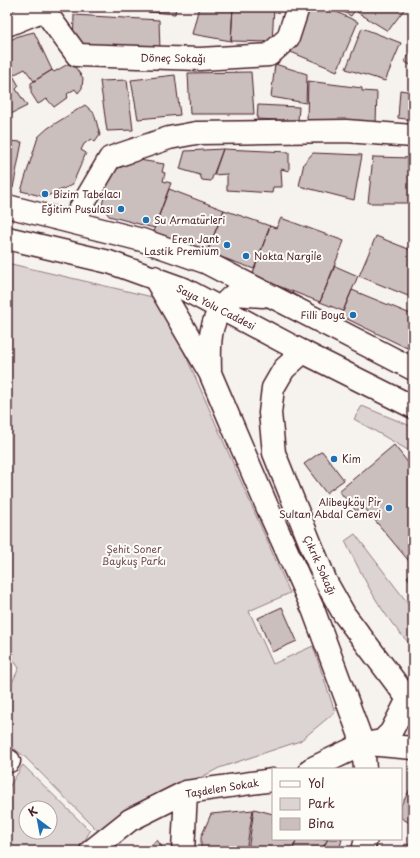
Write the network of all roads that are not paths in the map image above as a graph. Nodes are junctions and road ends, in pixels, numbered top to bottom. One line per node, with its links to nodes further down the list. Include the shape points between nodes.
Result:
1 (298, 7): 2 (street, Döneç Sokağı, via 288,38 270,55 200,59 77,55)
2 (44, 9): 3 (street)
3 (7, 25)
4 (413, 136): 6 (street, via 346,131 196,133 169,138 110,158)
5 (7, 206): 6 (street)
6 (73, 221): 9 (street, via 142,240 205,262)
7 (7, 238): 8 (street, Saya Yolu Caddesi, via 109,262)
8 (154, 278): 10 (street, Saya Yolu Caddesi, via 184,289); 13 (street)
9 (276, 298): 10 (street, via 246,293 235,294); 12 (street)
10 (220, 308): 11 (street, Saya Yolu Caddesi); 13 (street, via 209,339)
11 (303, 352): 14 (street, Saya Yolu Caddesi); 15 (street, Çıkrık Sokağı, via 284,369 273,388 270,413 274,454 326,582 344,614)
12 (413, 369)
13 (210, 373): 16 (street, via 313,609)
14 (413, 407)
15 (411, 698): 16 (street, via 391,732 382,741)
16 (363, 744): 17 (street); 18 (street); 19 (street)
17 (413, 748)
18 (313, 768)
19 (365, 768)
20 (272, 780): 21 (street, Taşdelen Sokak)
21 (186, 792): 23 (street, Taşdelen Sokak, via 130,820); 24 (street)
22 (366, 840): 25 (street)
23 (91, 851)
24 (183, 851)
25 (363, 851)

